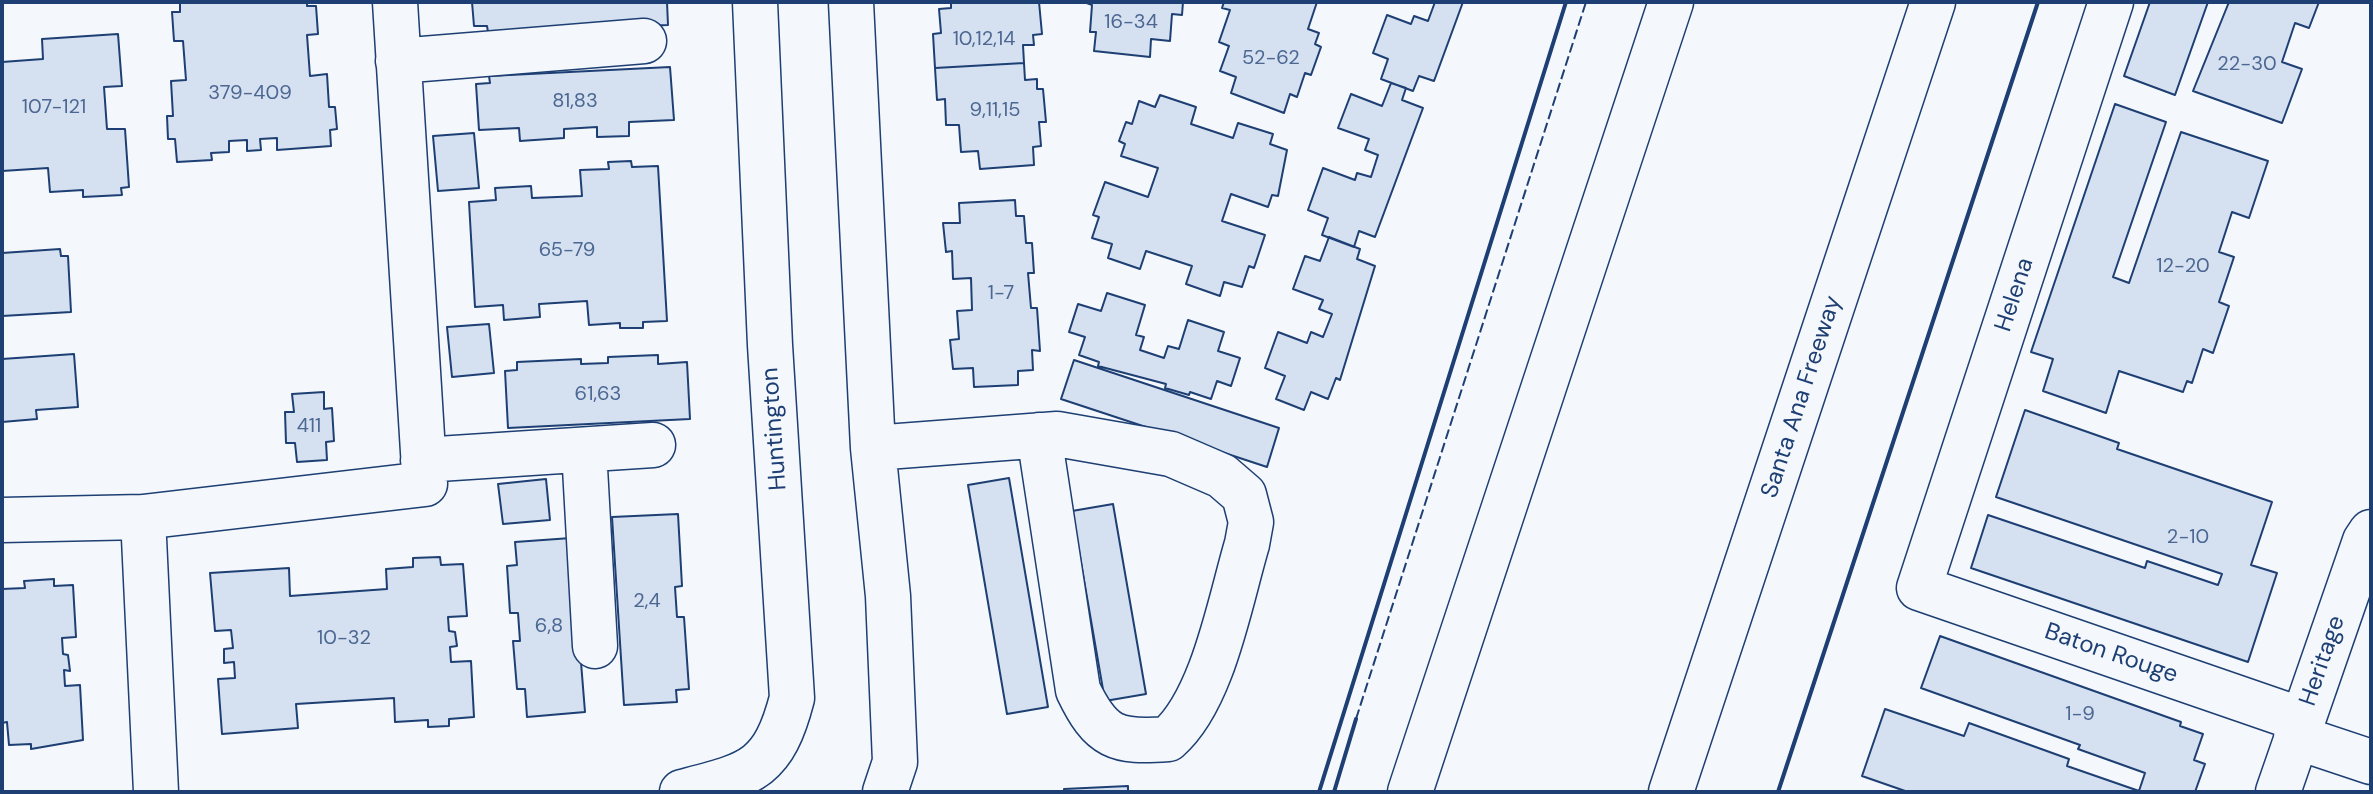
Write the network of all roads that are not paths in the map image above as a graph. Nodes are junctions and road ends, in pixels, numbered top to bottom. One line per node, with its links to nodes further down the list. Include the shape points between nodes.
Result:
1 (395, 2): 8 (main road)
2 (755, 2): 22 (main road, Huntington, via 792,698 783,734 765,759 742,776)
3 (851, 2): 11 (main road)
4 (1671, 2): 24 (main road)
5 (1933, 2): 25 (main road, Santa Ana Freeway)
6 (2111, 2): 17 (main road, Helena)
7 (644, 41): 8 (main road)
8 (398, 61): 13 (main road)
9 (1039, 435): 9 (main road, via 1171,454 1222,476 1248,505 1247,544 1208,671 1192,712 1168,739 1111,736 1091,718 1078,690); 11 (main road)
10 (653, 445): 12 (main road)
11 (873, 448): 23 (main road, via 888,596 895,762)
12 (584, 450): 13 (main road); 18 (main road)
13 (423, 460): 14 (main road, via 425,484)
14 (143, 517): 15 (main road); 21 (main road)
15 (2, 520)
16 (2371, 532): 19 (main road, Heritage)
17 (1919, 588): 19 (main road, Baton Rouge)
18 (595, 646)
19 (2299, 728): 20 (main road, Baton Rouge); 26 (main road, Heritage)
20 (2371, 762)
21 (156, 792)
22 (682, 792)
23 (885, 792)
24 (1410, 792)
25 (1671, 792)
26 (2278, 792)

